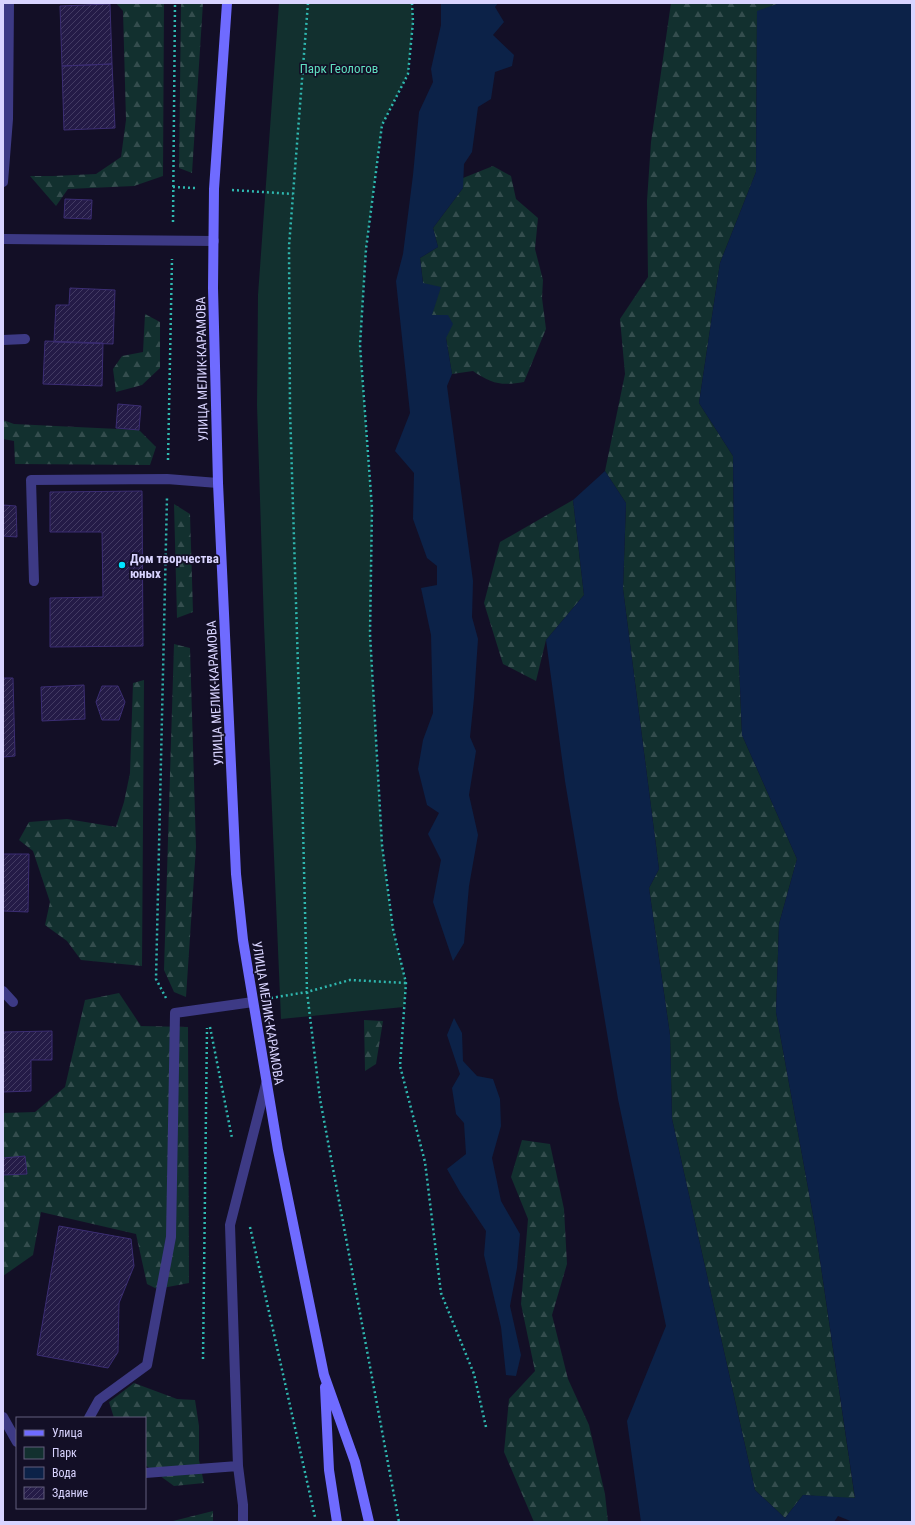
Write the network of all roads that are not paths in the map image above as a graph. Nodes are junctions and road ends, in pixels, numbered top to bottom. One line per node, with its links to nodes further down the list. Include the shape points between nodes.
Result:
1 (10, 3): 3 (street)
2 (227, 3): 6 (main road, УЛИЦА МЕЛИК-КАРАМОВА, via 214,189)
3 (6, 118): 4 (street)
4 (3, 182)
5 (3, 239): 6 (street)
6 (214, 241): 9 (main road, УЛИЦА МЕЛИК-КАРАМОВА)
7 (25, 339): 8 (street)
8 (3, 340)
9 (218, 483): 10 (street, via 167,479 31,480); 13 (main road, УЛИЦА МЕЛИК-КАРАМОВА, via 236,874)
10 (34, 581)
11 (3, 992): 12 (street)
12 (13, 1002)
13 (253, 1002): 14 (main road, УЛИЦА МЕЛИК-КАРАМОВА); 17 (street, via 175,1013 171,1237 147,1365 99,1400)
14 (266, 1084): 15 (main road, УЛИЦА МЕЛИК-КАРАМОВА); 19 (street, via 230,1225)
15 (324, 1375): 22 (main road, УЛИЦА МЕЛИК-КАРАМОВА, via 329,1470); 23 (main road, УЛИЦА МЕЛИК-КАРАМОВА, via 355,1462)
16 (3, 1417): 18 (street)
17 (90, 1417)
18 (16, 1440)
19 (238, 1466): 20 (street); 21 (street)
20 (146, 1473)
21 (243, 1522)
22 (337, 1522)
23 (369, 1522)

